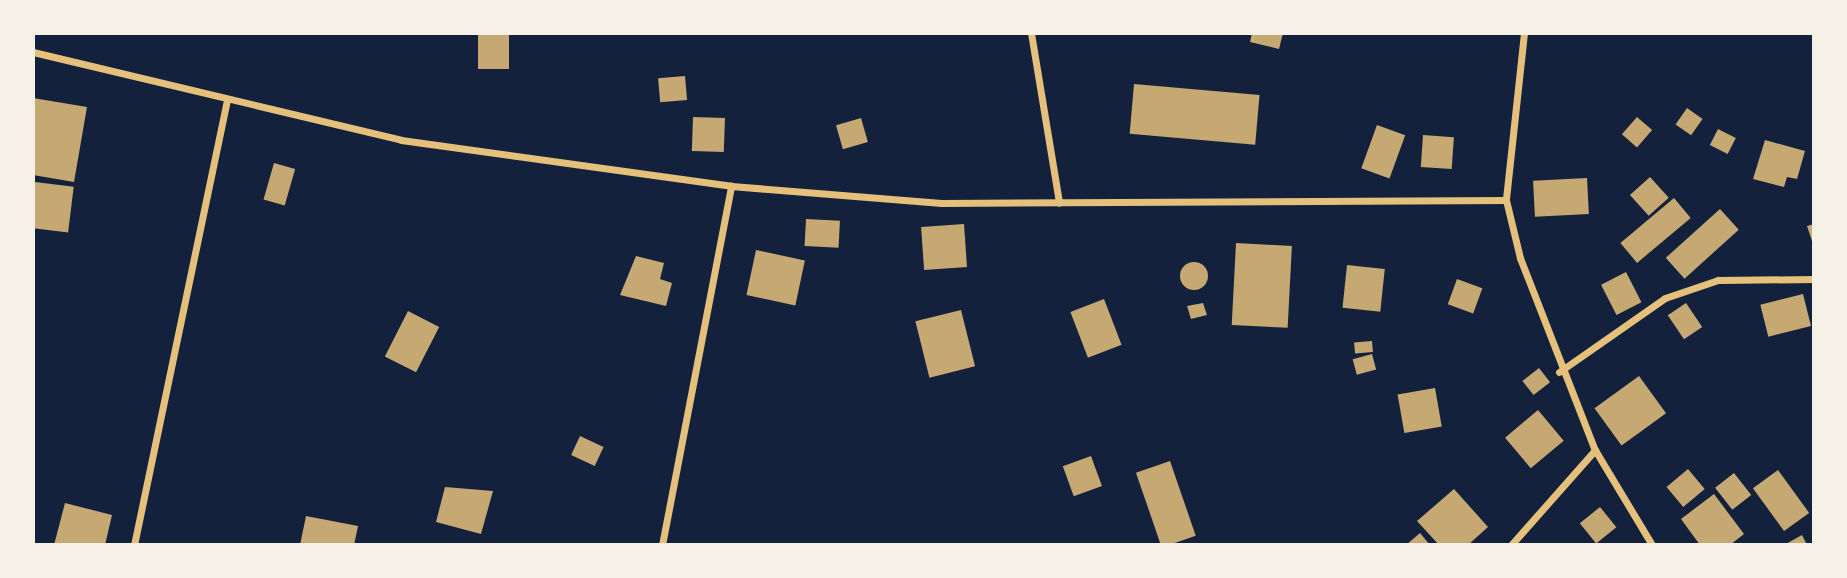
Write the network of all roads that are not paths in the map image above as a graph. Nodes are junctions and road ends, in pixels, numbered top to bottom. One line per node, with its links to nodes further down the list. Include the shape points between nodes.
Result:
1 (1031, 33): 7 (street)
2 (1524, 33): 6 (street)
3 (33, 52): 4 (street)
4 (227, 100): 5 (street, via 401,140); 11 (street)
5 (731, 187): 7 (street, via 941,204); 12 (street)
6 (1506, 200): 7 (street); 9 (street)
7 (1059, 203)
8 (1814, 278): 9 (street, via 1718,280 1665,299)
9 (1559, 372): 10 (street)
10 (1595, 450): 13 (street); 14 (street)
11 (134, 545)
12 (662, 545)
13 (1511, 545)
14 (1652, 545)

